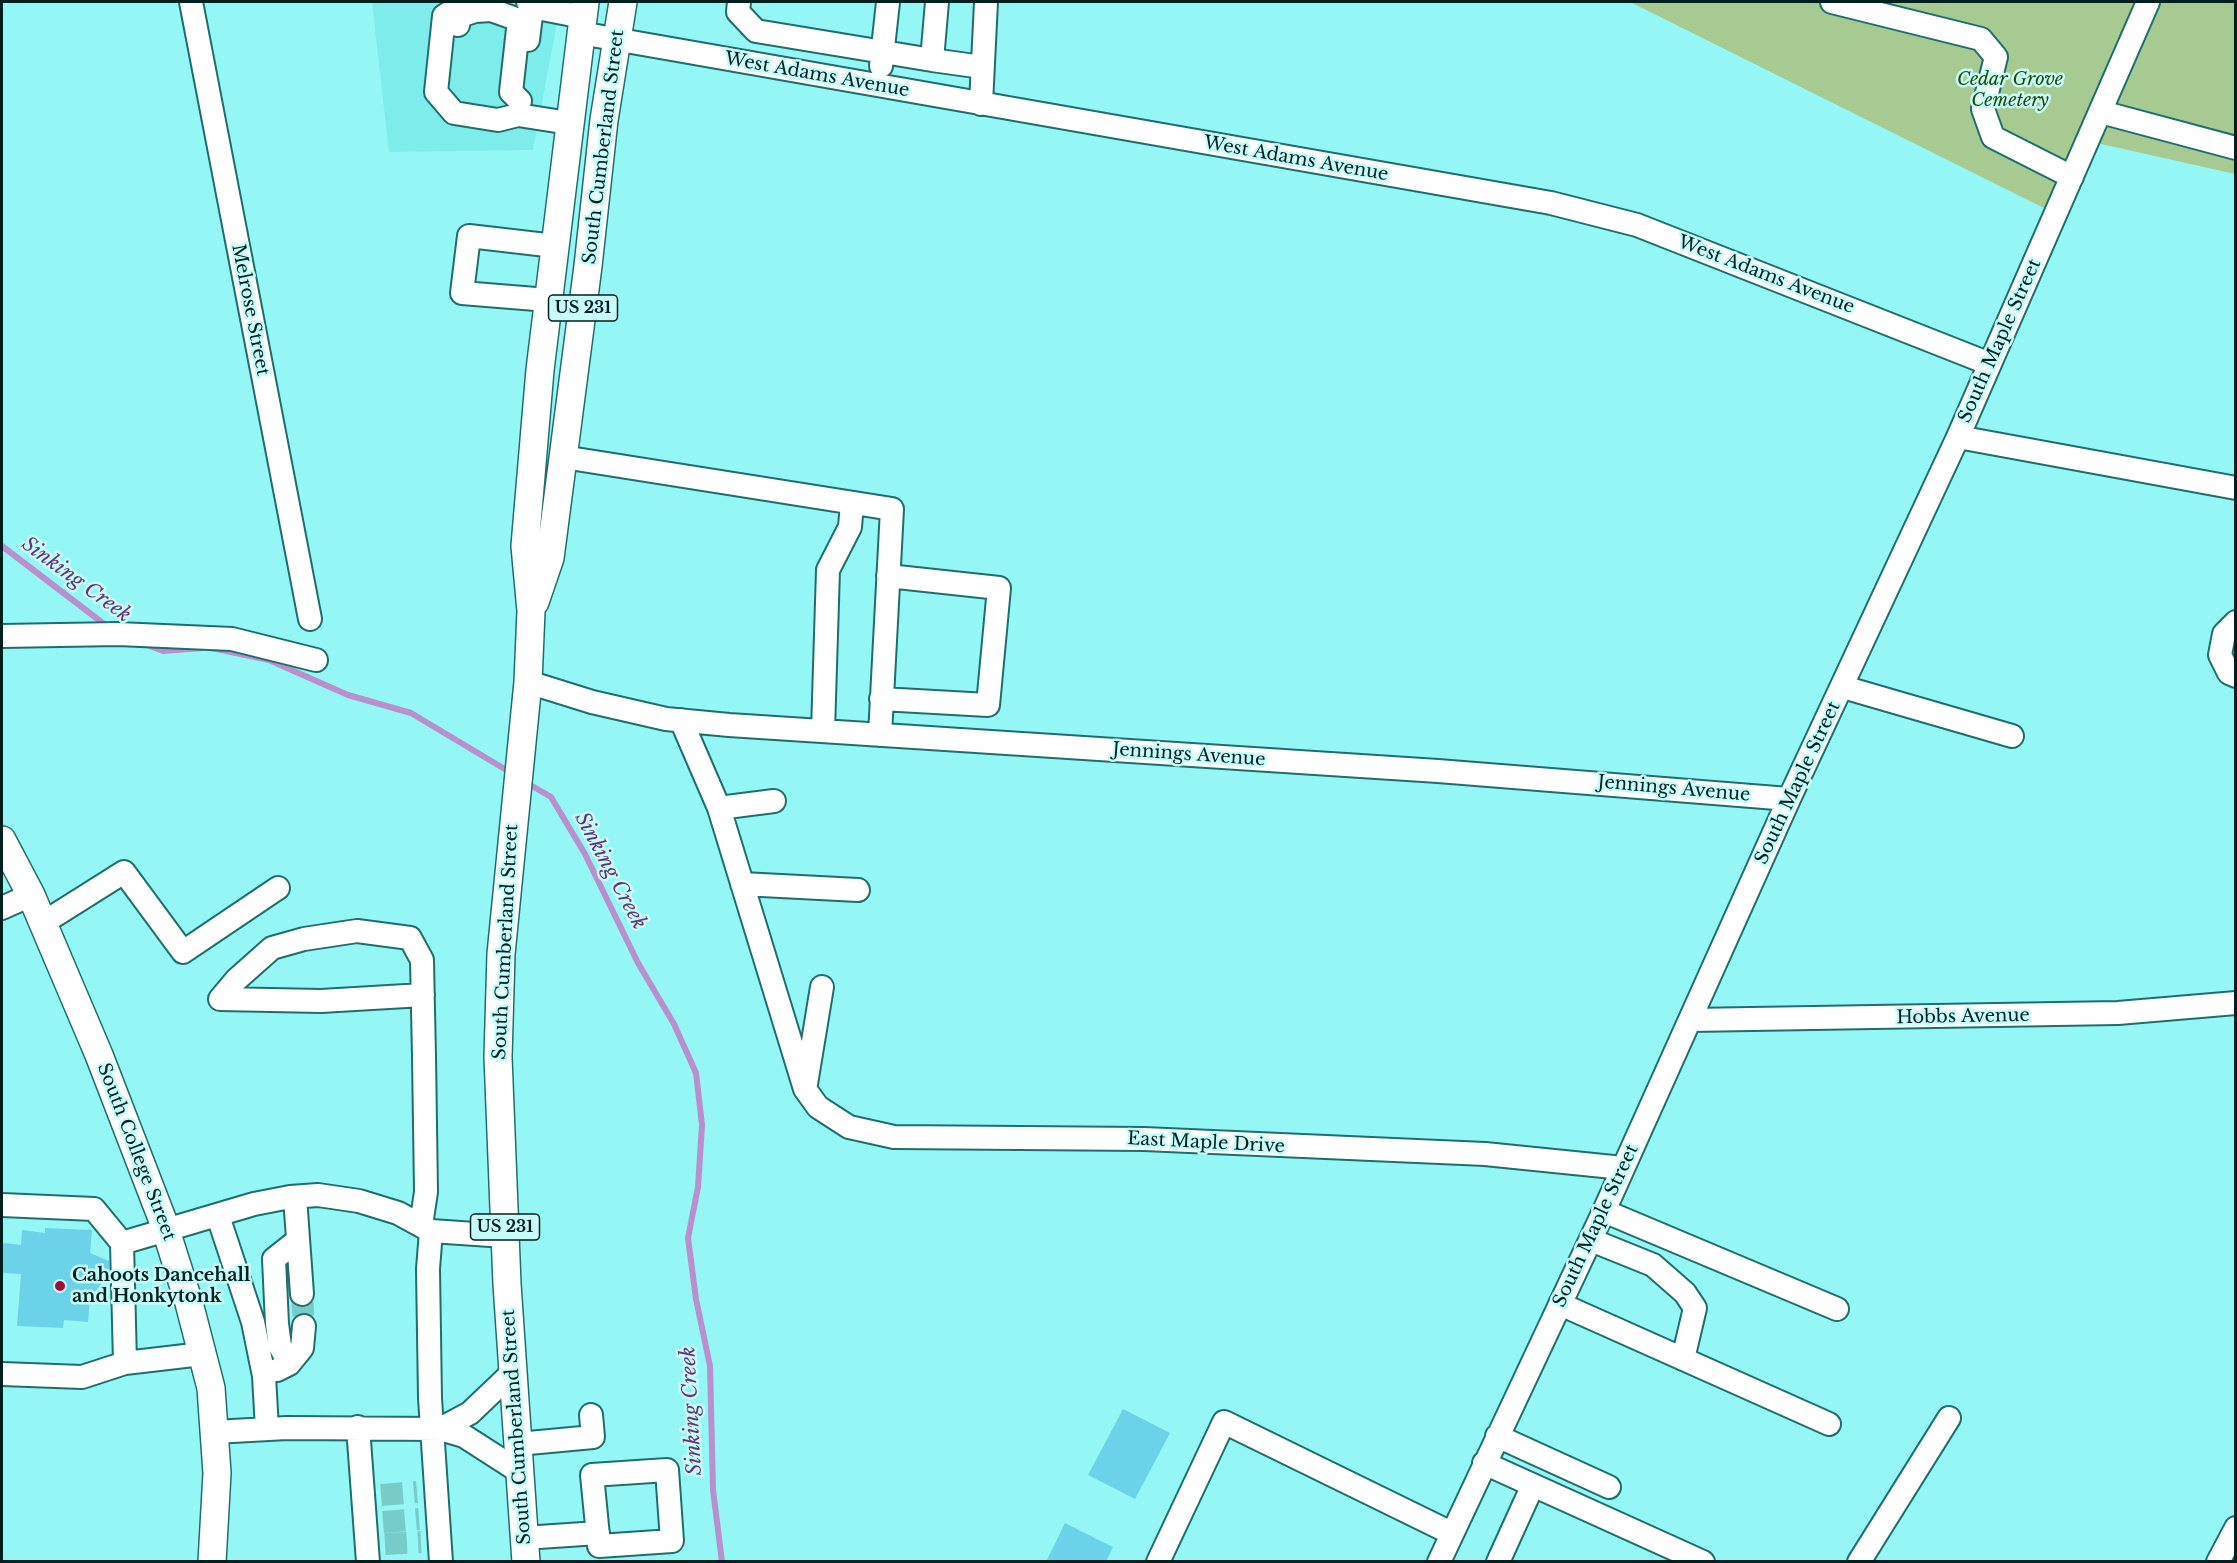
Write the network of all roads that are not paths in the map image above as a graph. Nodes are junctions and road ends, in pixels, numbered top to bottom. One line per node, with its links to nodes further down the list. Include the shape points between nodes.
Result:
1 (191, 2): 35 (street, Melrose Street)
2 (466, 2): 18 (street, via 444,16)
3 (623, 2): 13 (main road, South Cumberland Street / US 231)
4 (739, 2): 12 (street, via 738,12)
5 (888, 2): 14 (street)
6 (937, 2): 15 (street)
7 (986, 2): 17 (street)
8 (1832, 2): 25 (street, via 1981,39 1996,57 1983,110 1993,137)
9 (2148, 2): 22 (street, South Maple Street)
10 (530, 4): 11 (street, West Adams Avenue); 21 (street)
11 (583, 17): 13 (street, West Adams Avenue); 23 (main road, South Cumberland Street / US 231)
12 (756, 31): 14 (street); 16 (street)
13 (617, 40): 16 (street, West Adams Avenue); 30 (main road, South Cumberland Street / US 231)
14 (883, 52): 15 (street); 19 (street)
15 (932, 60): 17 (street)
16 (753, 64): 19 (street, West Adams Avenue)
17 (982, 68): 20 (street)
18 (436, 86): 21 (street, via 436,92 454,113 498,120); 21 (street, via 450,76 460,16 491,10 519,20 511,92)
19 (879, 86): 20 (street, West Adams Avenue)
20 (981, 104): 28 (street, West Adams Avenue, via 1551,203 1619,220)
21 (519, 108): 23 (street)
22 (2101, 112): 24 (street); 25 (street, South Maple Street)
23 (569, 123): 26 (main road, South Cumberland Street / US 231)
24 (2235, 148)
25 (2072, 177): 28 (street, South Maple Street)
26 (555, 246): 27 (main road, South Cumberland Street / US 231); 27 (street, via 469,236 462,293)
27 (548, 300): 34 (main road, South Cumberland Street / US 231, via 525,546)
28 (1990, 364): 29 (street, South Maple Street)
29 (1958, 437): 31 (street); 41 (street, South Maple Street)
30 (563, 457): 32 (street); 34 (main road, South Cumberland Street / US 231, via 550,558)
31 (2235, 488)
32 (852, 503): 33 (street, via 892,509); 44 (street, via 850,527 828,570)
33 (888, 576): 42 (street); 42 (street, via 999,588 988,705)
34 (531, 611): 40 (main road, South Cumberland Street / US 231)
35 (310, 619)
36 (2235, 621): 39 (street, via 2224,634 2220,655 2229,673)
37 (2, 636): 38 (street, via 118,634 232,639)
38 (316, 660)
39 (2235, 676)
40 (528, 682): 43 (street, Jennings Avenue, via 592,702); 69 (main road, South Cumberland Street / US 231, via 506,892 498,1057)
41 (1843, 687): 46 (street); 47 (street, South Maple Street)
42 (881, 699): 45 (street)
43 (681, 720): 44 (street, Jennings Avenue); 49 (street)
44 (823, 732): 45 (street, Jennings Avenue)
45 (879, 735): 47 (street, Jennings Avenue, via 1438,771)
46 (2012, 736)
47 (1789, 799): 60 (street, South Maple Street)
48 (774, 801): 49 (street)
49 (718, 808): 51 (street)
50 (2, 840): 54 (main road, South College Street)
51 (742, 884): 53 (street); 61 (street)
52 (278, 888): 56 (street, via 183,952 124,872)
53 (858, 890)
54 (31, 895): 55 (street); 56 (main road, South College Street)
55 (2, 908)
56 (43, 923): 68 (main road, South College Street)
57 (822, 987): 61 (street)
58 (423, 995): 58 (street, via 422,960 410,938 357,931 272,948 220,999 321,1002); 67 (street)
59 (2235, 1003): 60 (street, Hobbs Avenue, via 2118,1013)
60 (1691, 1020): 62 (street, South Maple Street)
61 (805, 1089): 62 (street, East Maple Drive, via 818,1107 849,1127 894,1137 1144,1139 1485,1154)
62 (1623, 1168): 65 (street, South Maple Street)
63 (295, 1197): 66 (street, via 254,1204); 67 (street, via 318,1195 358,1201 398,1213); 70 (street)
64 (2, 1204): 72 (street, via 94,1209)
65 (1604, 1211): 71 (street, South Maple Street); 75 (street)
66 (218, 1216): 68 (street); 83 (street, via 244,1290)
67 (426, 1228): 69 (street); 89 (street)
68 (167, 1232): 72 (street); 77 (main road, South College Street)
69 (505, 1236): 81 (main road, South Cumberland Street / US 231)
70 (298, 1240): 73 (street); 80 (street, via 274,1259 280,1346)
71 (1591, 1240): 74 (street, South Maple Street); 78 (street, via 1653,1264 1685,1293 1695,1308)
72 (122, 1243): 79 (street)
73 (302, 1294)
74 (1560, 1304): 78 (street); 91 (street, South Maple Street)
75 (1837, 1309)
76 (304, 1326): 80 (street, via 302,1348)
77 (202, 1354): 79 (street); 90 (main road, South College Street, via 212,1388)
78 (1683, 1359): 86 (street)
79 (125, 1363): 82 (street, via 82,1377)
80 (289, 1364): 83 (street)
81 (513, 1372): 89 (street, via 470,1413); 92 (main road, South Cumberland Street / US 231)
82 (2, 1374)
83 (264, 1376): 88 (street)
84 (591, 1415): 92 (street, via 593,1437)
85 (1949, 1418): 108 (street)
86 (1829, 1424)
87 (358, 1427): 88 (street); 89 (street); 102 (street, via 372,1495)
88 (267, 1429): 90 (street)
89 (436, 1429): 94 (street, via 464,1436); 100 (street, via 427,1491)
90 (214, 1432): 103 (main road, South College Street, via 217,1473)
91 (1497, 1436): 93 (street, South Maple Street); 96 (street)
92 (518, 1444): 94 (main road, South Cumberland Street / US 231)
93 (1484, 1463): 95 (street); 99 (street, South Maple Street)
94 (520, 1472): 101 (main road, South Cumberland Street / US 231)
95 (1533, 1485): 106 (street); 107 (street)
96 (1609, 1487)
97 (2235, 1528): 109 (street)
98 (598, 1533): 98 (street, via 599,1546 672,1541 667,1470 592,1475); 101 (street)
99 (1451, 1533): 104 (street, via 1224,1422); 105 (street, South Maple Street)
100 (434, 1548)
101 (525, 1550)
102 (373, 1551)
103 (212, 1562)
104 (1158, 1562)
105 (1439, 1562)
106 (1498, 1562)
107 (1703, 1562)
108 (1859, 1562)
109 (2218, 1562)

